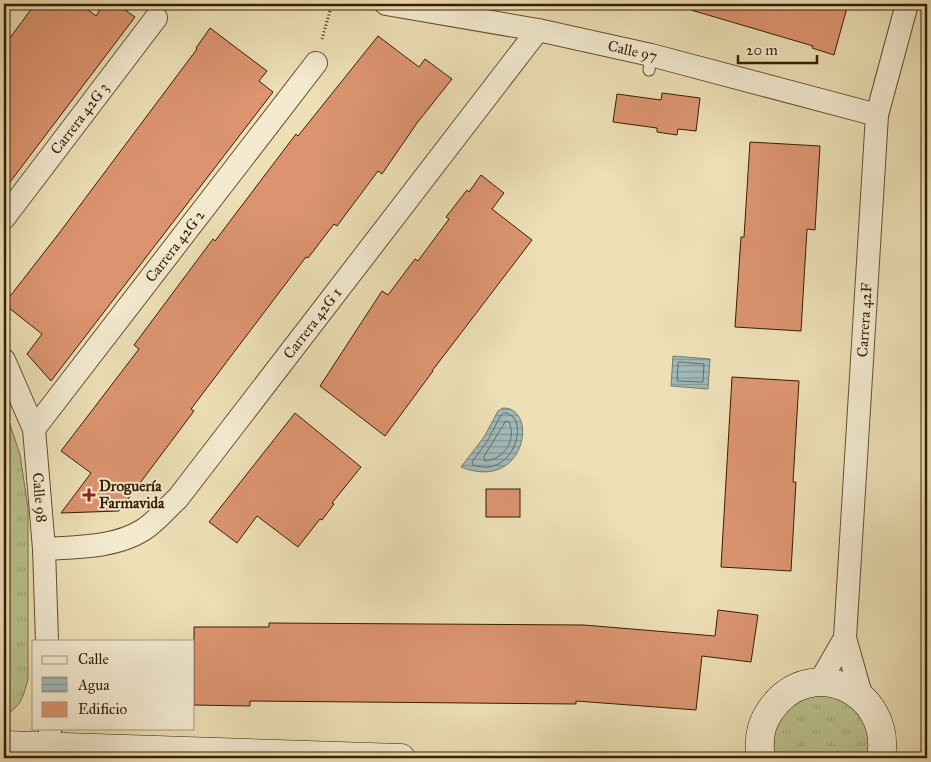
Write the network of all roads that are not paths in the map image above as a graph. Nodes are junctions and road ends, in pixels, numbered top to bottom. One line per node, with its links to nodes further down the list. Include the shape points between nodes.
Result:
1 (386, 4): 4 (street, Calle 97)
2 (906, 4): 6 (street, Carrera 42F)
3 (156, 18): 7 (street, Carrera 42G 3)
4 (538, 30): 6 (street, Calle 97, via 650,62); 10 (street, Carrera 42G 1, via 178,498 144,530 118,541)
5 (316, 63): 9 (street, Carrera 42G 2)
6 (877, 115): 11 (street, Carrera 42F)
7 (4, 218)
8 (4, 360): 9 (street, Calle 98)
9 (34, 429): 10 (street, Calle 98)
10 (44, 549): 12 (street, Calle 98)
11 (845, 638): 13 (street, Carrera 42F); 14 (street, Carrera 42F)
12 (47, 640)
13 (819, 683): 14 (street, via 845,687); 17 (street, via 795,688 775,703 763,725)
14 (862, 698): 19 (street, via 875,713 880,726)
15 (50, 737): 16 (street); 18 (street)
16 (4, 745)
17 (754, 753)
18 (401, 758)
19 (881, 758)

